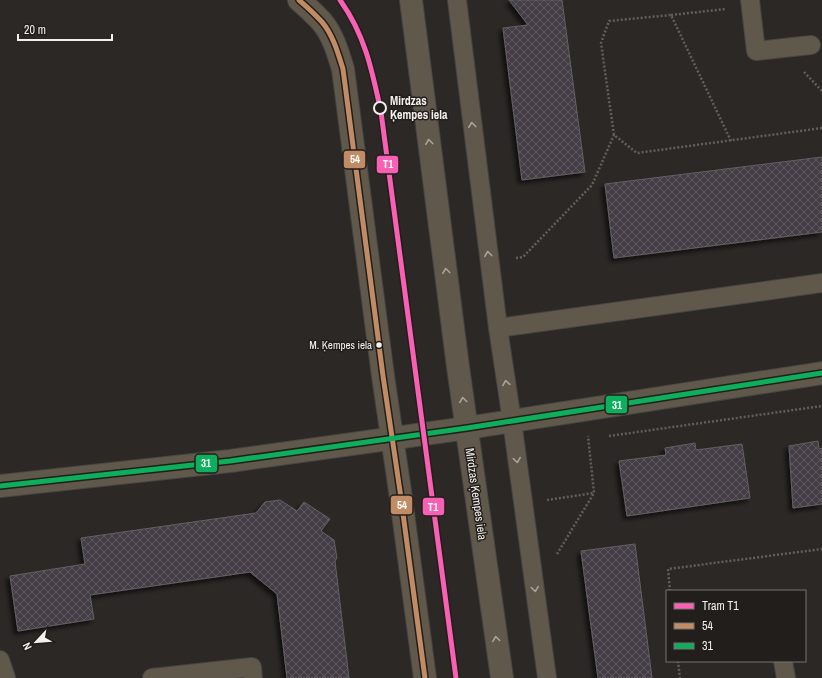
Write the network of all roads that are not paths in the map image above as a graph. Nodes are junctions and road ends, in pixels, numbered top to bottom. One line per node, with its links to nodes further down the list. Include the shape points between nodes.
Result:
1 (299, 0): 11 (street, via 322,22 331,36 343,69)
2 (411, 0): 10 (street, Mirdzas Ķempes iela, one-way to 2)
3 (457, 0): 7 (lane, one-way to 3)
4 (751, 3): 5 (lane, via 756,51)
5 (811, 45)
6 (822, 283): 7 (lane)
7 (498, 328): 9 (lane, one-way to 7)
8 (822, 373): 9 (street)
9 (512, 421): 10 (street); 20 (lane, one-way to 20)
10 (467, 428): 11 (street); 19 (street, Mirdzas Ķempes iela, one-way to 10)
11 (392, 437): 12 (street, via 230,461); 18 (street)
12 (0, 486)
13 (0, 660): 15 (lane)
14 (783, 662): 21 (lane)
15 (6, 678)
16 (152, 678): 17 (lane, via 252,667)
17 (254, 678)
18 (425, 678)
19 (502, 678)
20 (547, 678)
21 (786, 678)

